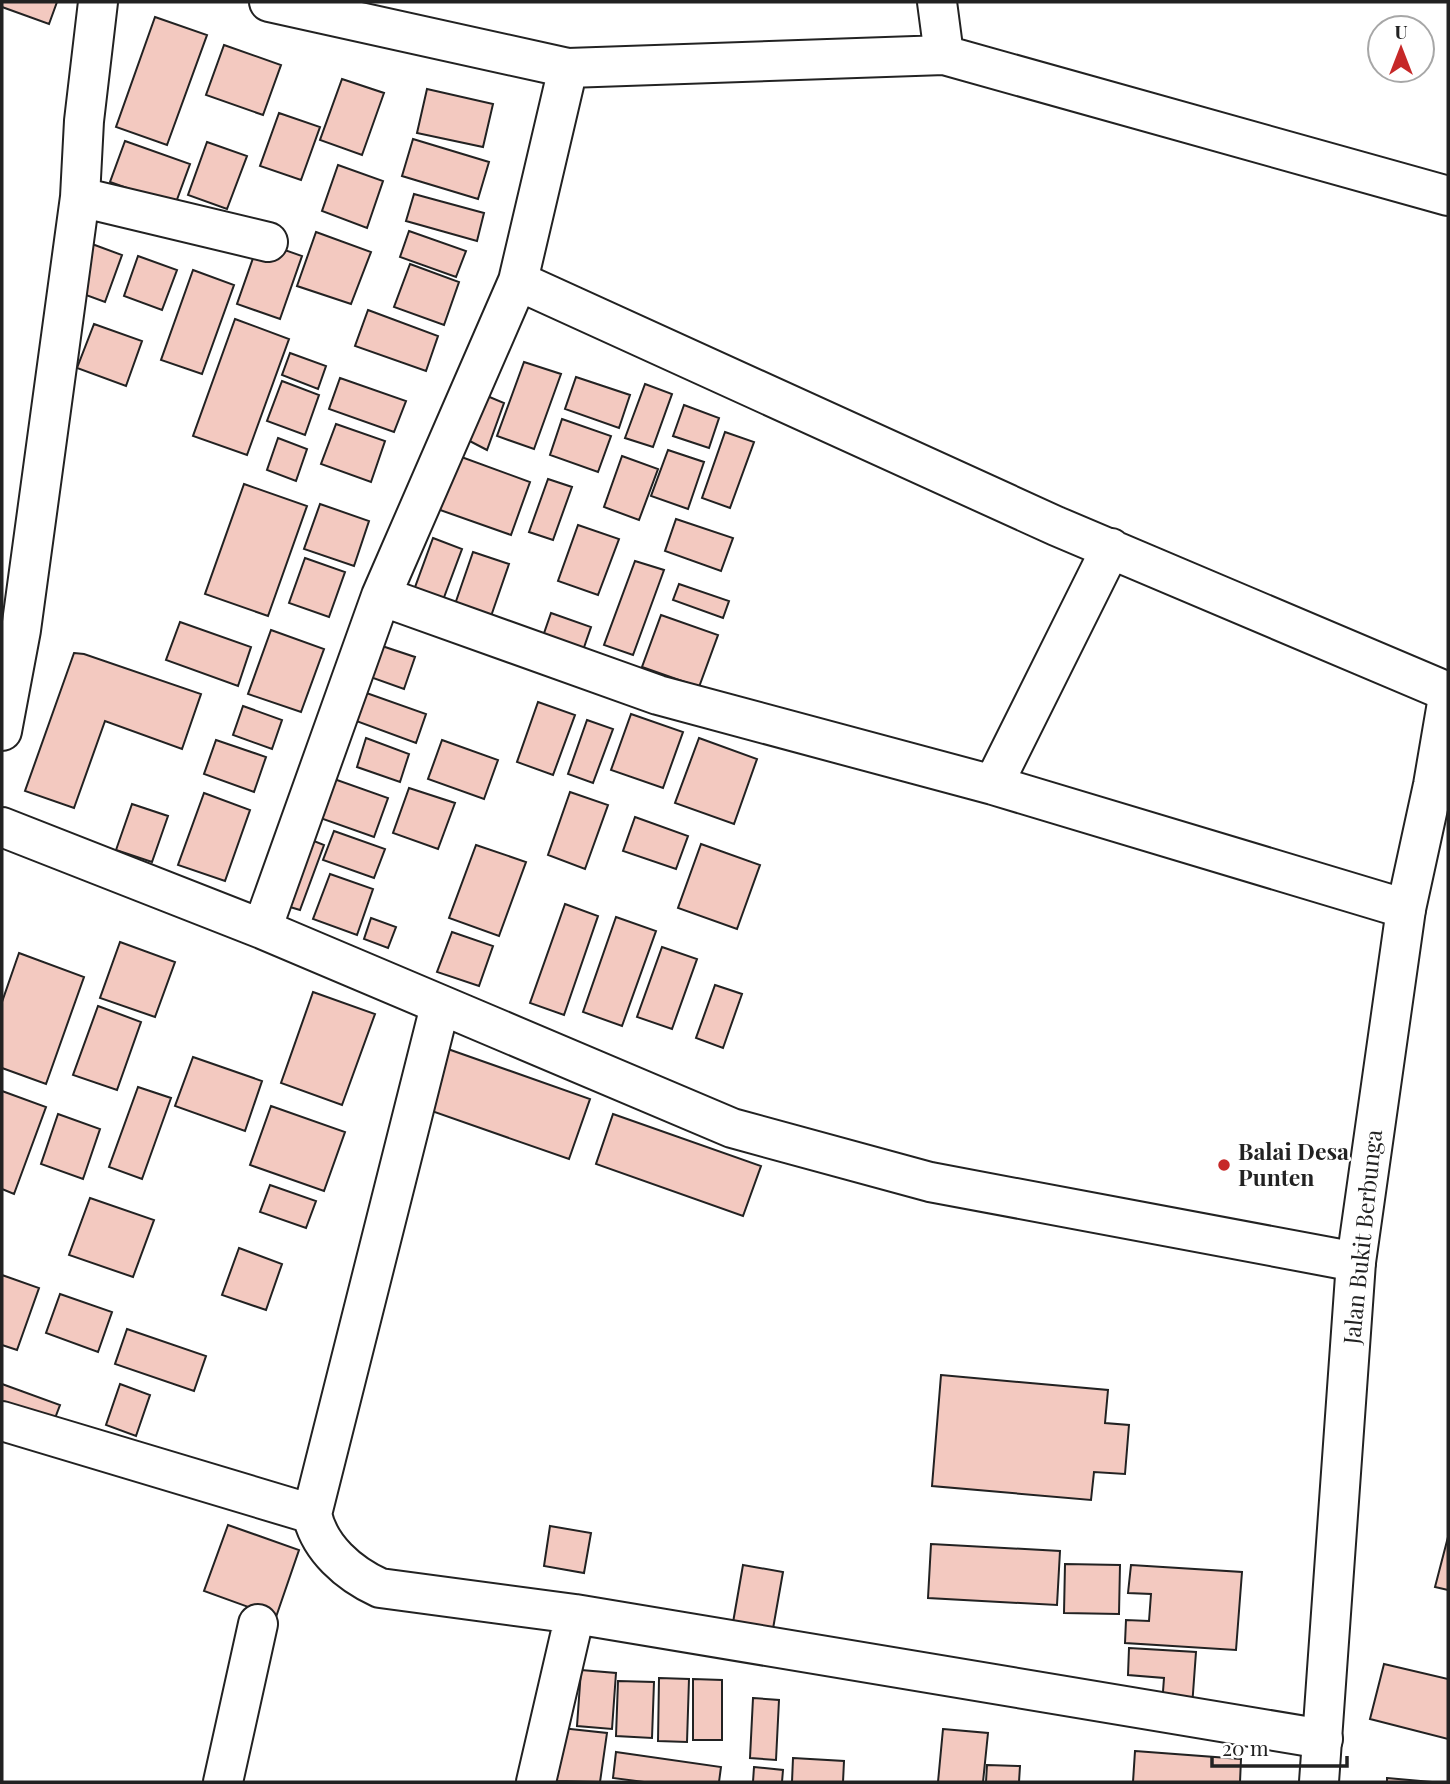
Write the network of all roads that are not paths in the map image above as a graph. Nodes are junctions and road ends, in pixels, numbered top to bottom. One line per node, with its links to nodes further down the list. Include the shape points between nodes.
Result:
1 (98, 2): 7 (street)
2 (272, 2): 5 (street)
3 (937, 2): 4 (street)
4 (944, 55): 5 (street); 6 (street)
5 (568, 68): 9 (street)
6 (1448, 196)
7 (80, 197): 8 (street); 12 (street)
8 (268, 242)
9 (518, 281): 10 (street); 11 (street)
10 (1111, 548): 13 (street); 15 (street)
11 (381, 596): 15 (street, via 658,695); 19 (street)
12 (11, 628): 14 (street)
13 (1448, 694): 16 (street, Jalan Bukit Berbunga)
14 (2, 731)
15 (993, 785): 18 (street)
16 (1441, 787): 18 (street, Jalan Bukit Berbunga)
17 (2, 827): 19 (street)
18 (1406, 909): 21 (street, Jalan Bukit Berbunga)
19 (262, 929): 20 (street)
20 (440, 1006): 21 (street, via 732,1128 930,1182); 23 (street)
21 (1356, 1262): 26 (street, Jalan Bukit Berbunga)
22 (2, 1421): 23 (street)
23 (312, 1514): 24 (street, via 316,1531 338,1560 355,1577 380,1588)
24 (575, 1614): 26 (street); 28 (street)
25 (258, 1624): 27 (street)
26 (1323, 1739): 29 (street, Jalan Bukit Berbunga)
27 (223, 1782)
28 (536, 1782)
29 (1319, 1782)

